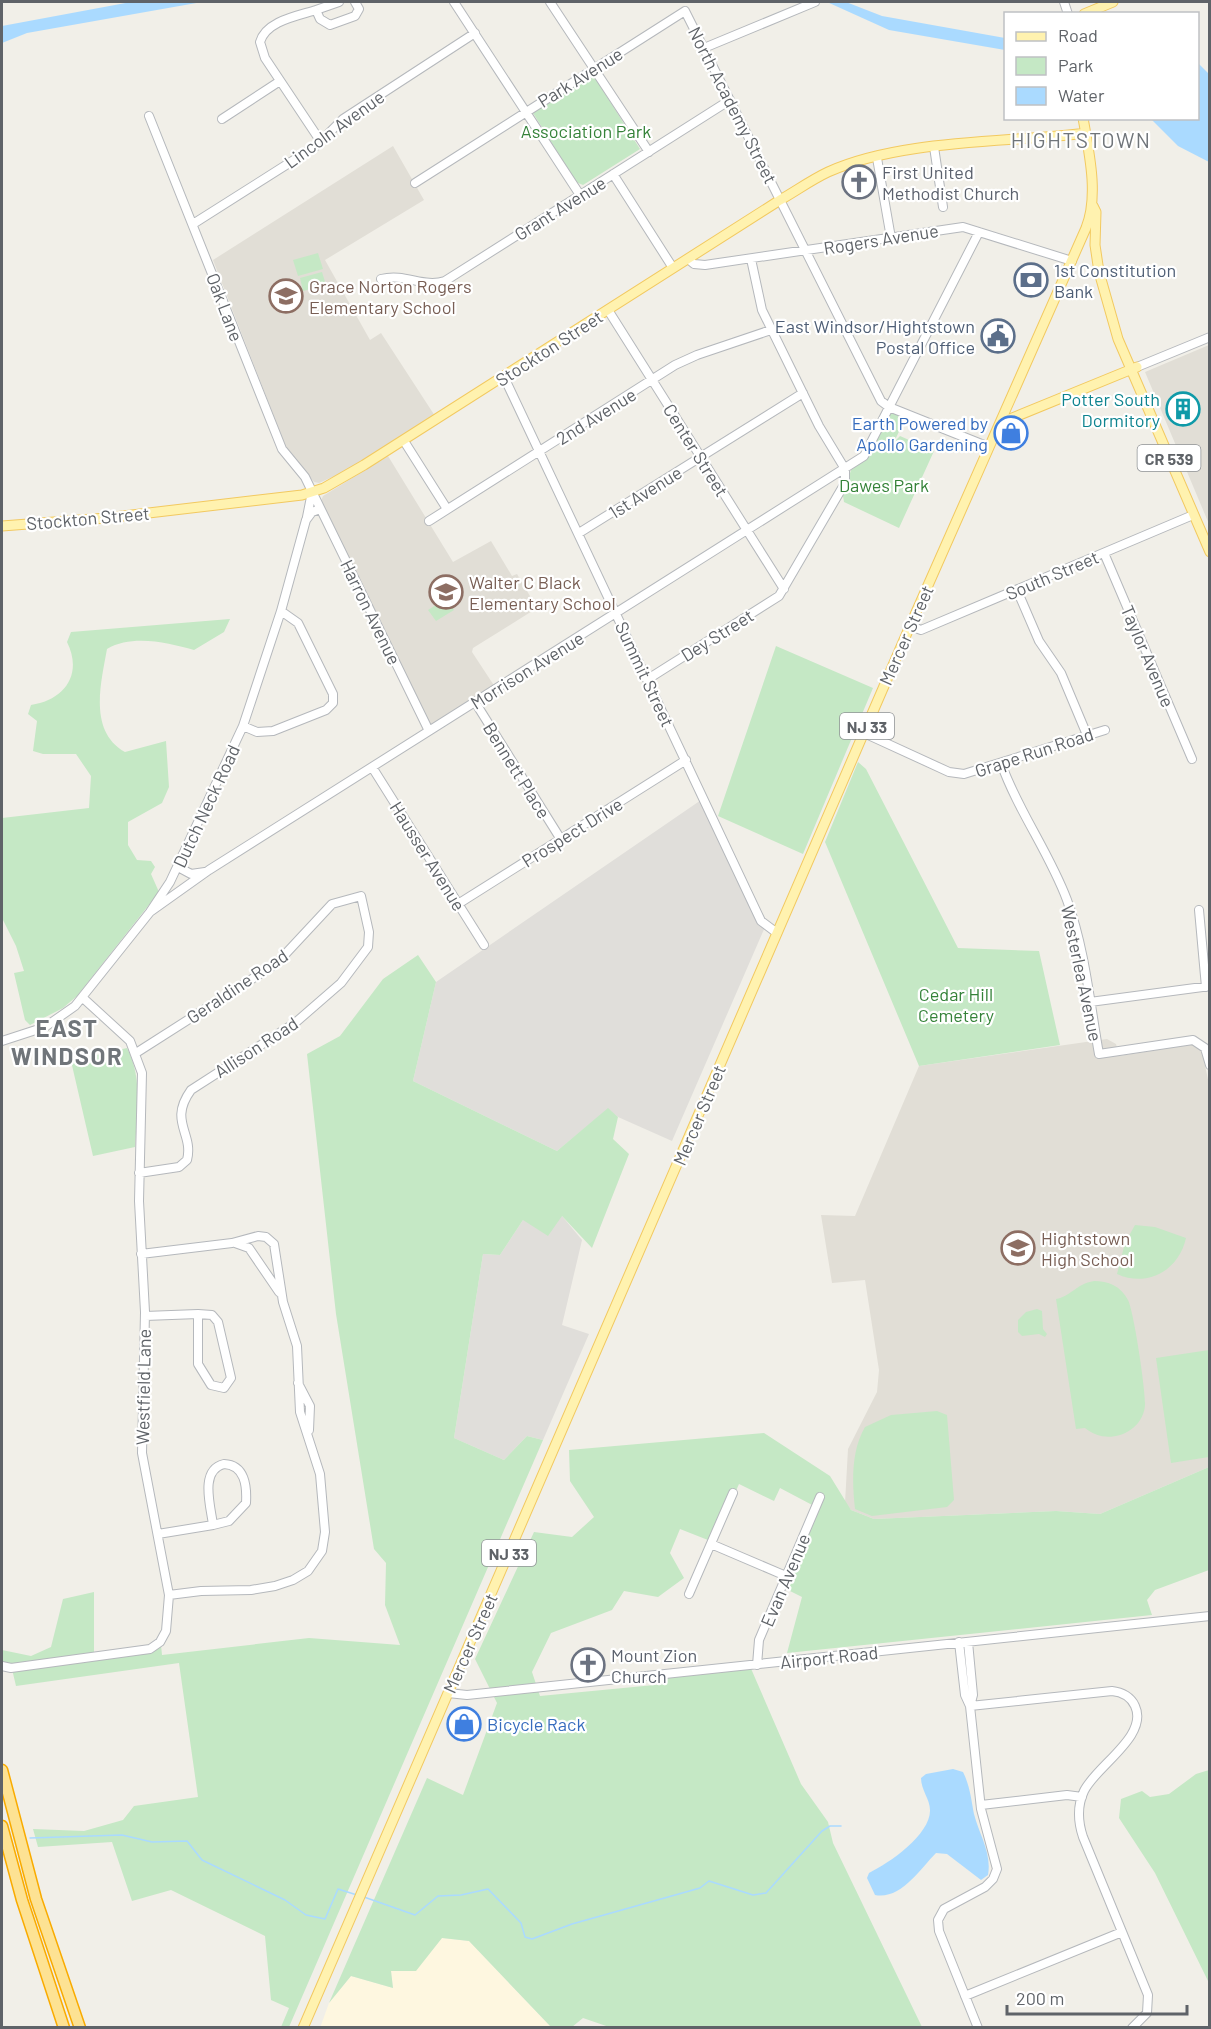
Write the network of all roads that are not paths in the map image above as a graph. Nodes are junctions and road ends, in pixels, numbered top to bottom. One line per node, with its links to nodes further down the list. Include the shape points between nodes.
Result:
1 (339, 2): 7 (street)
2 (355, 2): 7 (street, via 359,9 356,16 330,25 320,19)
3 (454, 2): 10 (street)
4 (550, 2): 12 (street)
5 (1113, 2): 9 (main road)
6 (813, 3): 11 (street)
7 (316, 10): 13 (street, via 272,26 262,37 262,52)
8 (685, 11): 11 (street, North Academy Street); 12 (street, Park Avenue)
9 (1089, 12)
10 (475, 33): 15 (street); 21 (street, Lincoln Avenue, via 343,119)
11 (704, 48): 14 (street, North Academy Street)
12 (594, 68): 15 (street, Park Avenue); 23 (street)
13 (280, 81): 17 (street); 21 (street)
14 (730, 100): 23 (street, Grant Avenue); 28 (street, North Academy Street)
15 (526, 112): 26 (street, Park Avenue); 27 (street)
16 (149, 116): 31 (street, Oak Lane)
17 (222, 119)
18 (1083, 120): 20 (main road, NJ 33)
19 (1089, 120): 20 (main road, NJ 33)
20 (1086, 133): 22 (main road, Stockton Street); 29 (main road, NJ 33)
21 (321, 142): 31 (street, Lincoln Avenue)
22 (934, 147): 24 (main road, Stockton Street); 30 (street)
23 (649, 152): 25 (street, Grant Avenue)
24 (877, 158): 28 (main road, Stockton Street, via 828,172); 33 (street)
25 (613, 174): 27 (street, Grant Avenue); 38 (street)
26 (415, 183)
27 (580, 195): 39 (street, Grant Avenue, via 445,281 430,283 395,276)
28 (780, 200): 34 (street, North Academy Street); 35 (main road, Stockton Street)
29 (1091, 201): 37 (main road, Mercer Street / NJ 33, via 1089,221); 43 (main road, CR 539, via 1096,212 1096,252 1102,286)
30 (943, 207)
31 (193, 224): 54 (street, Oak Lane, via 282,449)
32 (979, 232): 33 (street, Rogers Avenue, via 963,227); 37 (street, Rogers Avenue); 47 (street, Morrison Avenue)
33 (891, 238): 34 (street, Rogers Avenue)
34 (806, 250): 36 (street, Rogers Avenue); 47 (street, North Academy Street, via 882,401)
35 (687, 259): 36 (street, Rogers Avenue, via 705,265); 38 (main road, Stockton Street)
36 (751, 259): 41 (street, via 758,298)
37 (1072, 261): 48 (main road, Mercer Street / NJ 33)
38 (673, 268): 40 (main road, Stockton Street)
39 (381, 279)
40 (608, 310): 44 (main road, Stockton Street); 45 (street, Center Street)
41 (771, 330): 45 (street, 2nd Avenue, via 697,354); 46 (street)
42 (1209, 337): 43 (street)
43 (1134, 368): 48 (main road); 57 (main road, CR 539)
44 (504, 377): 49 (main road, Stockton Street); 51 (street, Summit Street)
45 (652, 380): 51 (street, 2nd Avenue); 52 (street, Center Street)
46 (803, 393): 52 (street, 1st Avenue); 53 (street)
47 (889, 407): 50 (street); 53 (street, Morrison Avenue, via 868,451)
48 (1000, 423): 50 (main road, Mercer Street / NJ 33)
49 (404, 441): 54 (main road, Stockton Street); 56 (street)
50 (989, 447): 69 (main road, Mercer Street / NJ 33)
51 (540, 451): 56 (street, 2nd Avenue); 62 (street, Summit Street)
52 (701, 457): 61 (street, Center Street); 62 (street, 1st Avenue)
53 (845, 469): 61 (street, Morrison Avenue); 65 (street, via 846,483)
54 (312, 492): 55 (street, Harron Avenue); 58 (street, Dutch Neck Road); 60 (main road, Stockton Street, via 106,518)
55 (320, 509): 58 (street); 74 (street, Harron Avenue)
56 (447, 509): 59 (street, 2nd Avenue)
57 (1193, 515): 63 (main road, CR 539); 64 (street, South Street)
58 (306, 520): 67 (street, Dutch Neck Road)
59 (429, 521)
60 (2, 526)
61 (747, 530): 65 (street, Center Street); 68 (street, Morrison Avenue)
62 (579, 533): 68 (street, Summit Street)
63 (1209, 552)
64 (1104, 553): 66 (street, South Street); 77 (street, Taylor Avenue)
65 (784, 590): 70 (street, Dey Street)
66 (1017, 590): 69 (street, South Street, via 921,630); 76 (street, via 1040,641 1061,674)
67 (281, 610): 72 (street, Dutch Neck Road); 72 (street, via 300,627 333,694 333,703 326,710 273,730 257,732)
68 (616, 613): 70 (street, Summit Street); 71 (street, Morrison Avenue)
69 (910, 627): 75 (main road, Mercer Street / NJ 33)
70 (648, 679): 78 (street, Summit Street)
71 (476, 702): 74 (street, Morrison Avenue); 81 (street, Bennett Place)
72 (243, 726): 82 (street, Dutch Neck Road)
73 (1105, 730): 76 (street, Grape Run Road)
74 (429, 731): 80 (street, Morrison Avenue)
75 (864, 733): 79 (street, Grape Run Road, via 956,774); 88 (main road, Mercer Street / NJ 33)
76 (1087, 735): 79 (street, Grape Run Road)
77 (1192, 759)
78 (686, 760): 81 (street, Prospect Drive); 88 (street, Summit Street, via 761,921)
79 (1001, 762): 92 (street, Westerlea Avenue, via 1017,805 1067,899)
80 (372, 768): 83 (street, Morrison Avenue); 85 (street, Hausser Avenue)
81 (560, 838): 85 (street, Prospect Drive)
82 (178, 867): 83 (street, via 196,875); 87 (street, Dutch Neck Road)
83 (209, 870): 87 (street, Morrison Avenue)
84 (362, 896): 94 (street, Geraldine Road, via 332,904 277,963); 96 (street, Allison Road, via 369,940 353,969 314,1009 191,1090 181,1119 189,1149 187,1160 179,1167)
85 (458, 904): 89 (street, Hausser Avenue)
86 (1199, 910): 90 (street)
87 (150, 912): 91 (street, Dutch Neck Road)
88 (777, 933): 116 (main road, Mercer Street / NJ 33)
89 (484, 945)
90 (1208, 987): 92 (street)
91 (82, 998): 93 (street, Dutch Neck Road, via 68,1013 45,1027); 94 (street, Westfield Lane, via 123,1033)
92 (1090, 1002): 95 (street, Westerlea Avenue, via 1099,1054 1193,1040 1205,1048)
93 (2, 1041)
94 (136, 1053): 96 (street, Westfield Lane, via 142,1078)
95 (1209, 1065)
96 (139, 1173): 98 (street, Westfield Lane)
97 (232, 1243): 98 (street); 99 (street, via 249,1248 273,1280); 99 (street, via 261,1236 274,1244)
98 (141, 1254): 101 (street, Westfield Lane)
99 (283, 1302): 109 (street, via 297,1346 298,1383 310,1406 310,1438 320,1474 325,1532 322,1551 314,1565 293,1580 262,1589)
100 (198, 1314): 100 (street, via 198,1365 211,1385 224,1388 231,1378 218,1322 212,1315); 101 (street)
101 (145, 1316): 105 (street, Westfield Lane, via 142,1453)
102 (733, 1492): 106 (street)
103 (820, 1497): 107 (street, Evan Avenue)
104 (213, 1525): 104 (street, via 228,1521 246,1503 245,1478 229,1464 219,1465 210,1476); 105 (street)
105 (158, 1534): 109 (street, Westfield Lane)
106 (711, 1544): 107 (street); 108 (street)
107 (786, 1576): 112 (street, Evan Avenue, via 759,1640)
108 (689, 1594)
109 (170, 1595): 114 (street, Westfield Lane, via 166,1631 150,1649)
110 (1209, 1616): 111 (street, Airport Road)
111 (963, 1642): 112 (street, Airport Road); 117 (street, via 965,1695)
112 (757, 1665): 116 (street, Airport Road, via 467,1695)
113 (2, 1666): 114 (street, Westfield Lane)
114 (11, 1668): 115 (street, Westfield Lane)
115 (2, 1673)
116 (448, 1693): 126 (main road, Mercer Street / NJ 33)
117 (970, 1706): 119 (street, via 1110,1691 1127,1697 1137,1711 1136,1729 1094,1776); 120 (street)
118 (2, 1770): 125 (highway, via 36,1899)
119 (1082, 1797): 120 (street); 122 (street, via 1082,1834)
120 (981, 1805): 123 (street, via 996,1858 996,1873 985,1887 947,1906 938,1923)
121 (2, 1826): 124 (highway)
122 (1122, 1932): 123 (street); 128 (street, via 1149,2001 1146,2016)
123 (965, 1996): 127 (street)
124 (64, 2028)
125 (80, 2028)
126 (303, 2028)
127 (978, 2028)
128 (1132, 2028)

